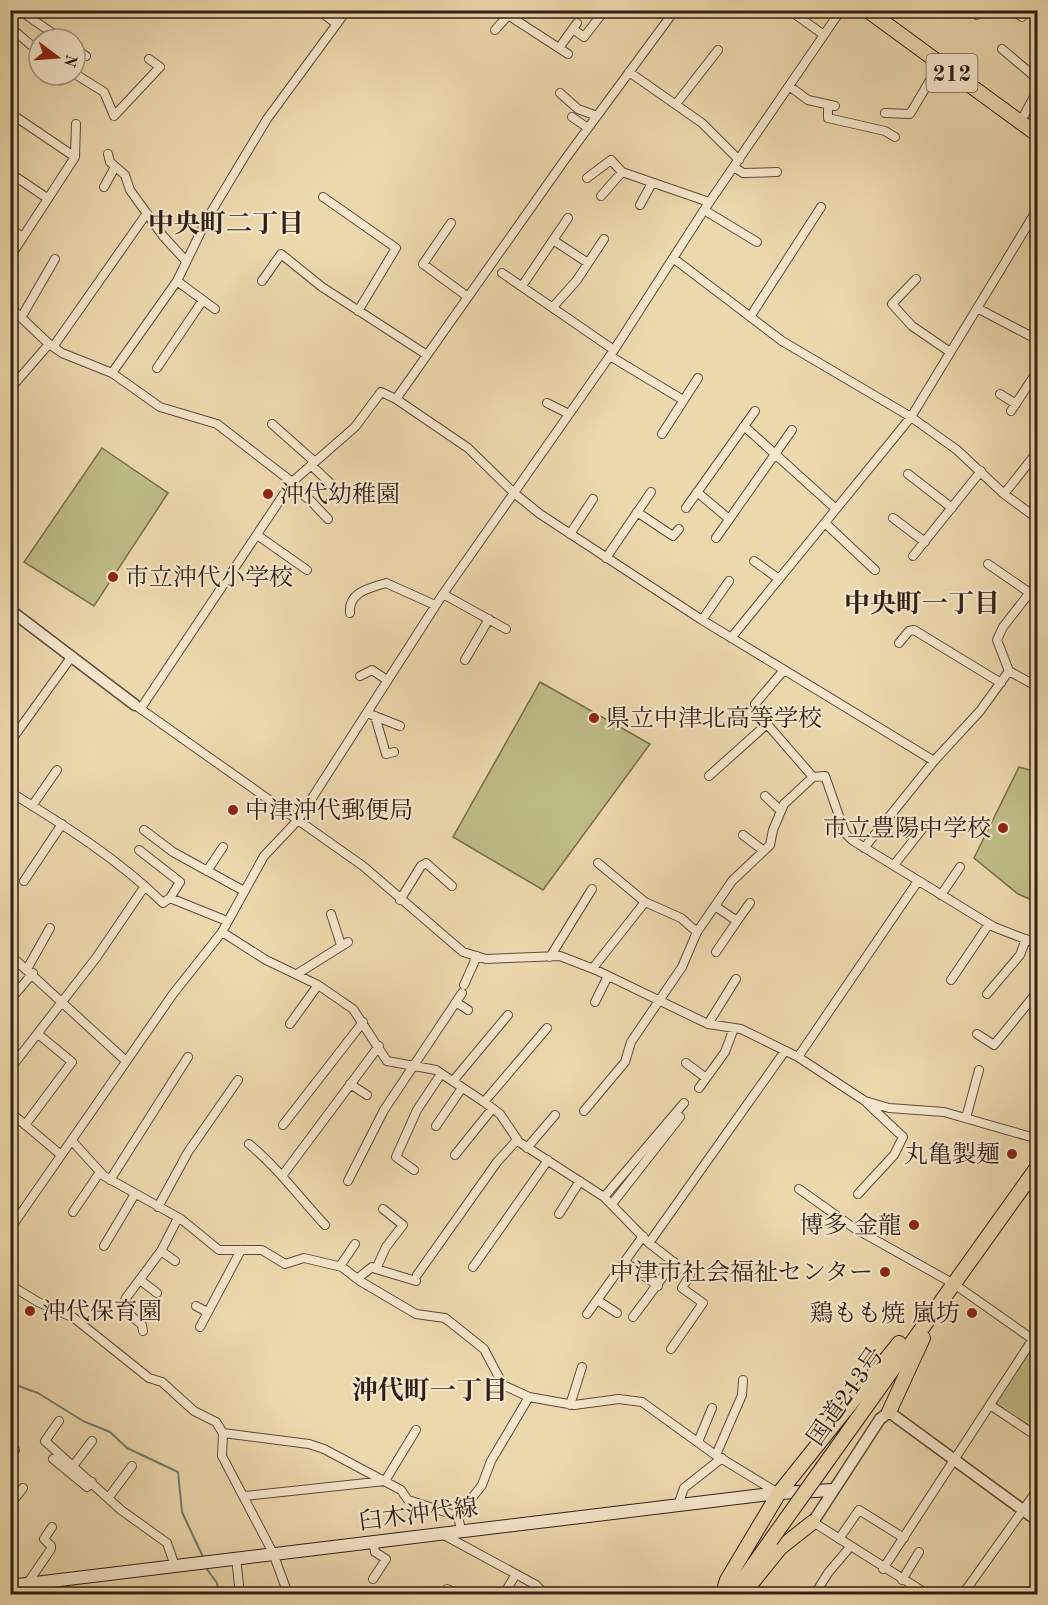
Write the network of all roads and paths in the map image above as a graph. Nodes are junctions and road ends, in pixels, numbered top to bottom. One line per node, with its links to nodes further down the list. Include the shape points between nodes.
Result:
1 (13, 10): 11 (street)
2 (19, 10): 16 (street)
3 (318, 10): 14 (street)
4 (347, 10): 14 (street)
5 (675, 10): 26 (street)
6 (789, 10): 18 (street)
7 (841, 10): 18 (street)
8 (867, 10): 25 (highway, 212)
9 (1012, 10): 13 (street)
10 (510, 13): 17 (street); 20 (street)
11 (10, 14)
12 (601, 15): 20 (street, via 584,37 575,26)
13 (1022, 17)
14 (337, 24): 69 (street, via 267,119)
15 (10, 27): 19 (street)
16 (39, 27)
17 (495, 30)
18 (824, 36): 29 (street)
19 (27, 41)
20 (559, 48): 23 (street)
21 (1002, 49): 27 (street)
22 (718, 50): 31 (street)
23 (568, 54)
24 (148, 58): 28 (street, via 160,67 114,116 104,92)
25 (939, 64): 33 (street, via 910,114); 36 (highway, 212)
26 (629, 72): 31 (street); 34 (street)
27 (1036, 74): 36 (street, via 1037,92)
28 (87, 81)
29 (789, 86): 40 (street, via 807,100 831,106 828,118 885,131); 43 (street)
30 (560, 93): 34 (street, via 578,109)
31 (676, 104): 43 (street, via 702,123)
32 (10, 113): 42 (street)
33 (885, 113)
34 (597, 116): 38 (street)
35 (572, 117): 38 (street)
36 (1020, 123): 39 (highway, 212)
37 (76, 124): 42 (street)
38 (588, 128): 76 (street)
39 (1038, 135)
40 (895, 137)
41 (108, 154): 44 (street)
42 (75, 157): 53 (street)
43 (736, 163): 46 (street, via 743,173); 55 (street)
44 (115, 167): 50 (street); 58 (street, via 125,175 130,190)
45 (622, 172): 48 (street, via 611,160); 49 (street); 52 (street)
46 (777, 172)
47 (10, 173): 53 (street)
48 (587, 178)
49 (652, 183): 54 (street); 55 (street)
50 (104, 187)
51 (323, 196): 82 (street, via 396,248)
52 (601, 196)
53 (47, 198): 62 (street)
54 (640, 205)
55 (707, 206): 65 (street); 67 (street)
56 (821, 207): 84 (street)
57 (1038, 208): 79 (street)
58 (147, 213): 69 (street); 86 (street)
59 (568, 218): 64 (street)
60 (452, 223): 76 (street, via 423,264)
61 (10, 229): 62 (street)
62 (23, 237): 66 (street)
63 (604, 239): 70 (street)
64 (553, 240): 70 (street); 75 (street)
65 (757, 242)
66 (10, 257)
67 (673, 258): 84 (street); 88 (street)
68 (55, 259): 83 (street)
69 (186, 261): 74 (street)
70 (588, 263): 78 (street)
71 (502, 273): 75 (street)
72 (916, 279): 87 (street, via 892,304 912,326)
73 (262, 280): 82 (street, via 281,254)
74 (177, 281): 77 (street); 92 (street)
75 (522, 286): 78 (street)
76 (468, 297): 89 (street)
77 (203, 300): 81 (street); 90 (street)
78 (553, 307): 88 (street)
79 (977, 308): 85 (street); 87 (street)
80 (12, 309): 83 (street)
81 (215, 309)
82 (358, 311): 89 (street)
83 (22, 316): 86 (street)
84 (750, 317): 101 (street, via 782,341)
85 (1038, 340)
86 (51, 345): 92 (street); 94 (street)
87 (950, 352): 101 (street)
88 (612, 353): 97 (street); 100 (street)
89 (427, 354): 96 (street)
90 (158, 368)
91 (1038, 370): 95 (street, via 1013,407)
92 (112, 373): 112 (street, via 160,407 217,424)
93 (698, 378): 97 (street)
94 (10, 389)
95 (1000, 394)
96 (396, 399): 108 (street, via 381,392 355,427); 115 (street, via 468,448)
97 (683, 400): 105 (street)
98 (547, 403): 100 (street)
99 (755, 411): 103 (street)
100 (569, 414): 115 (street)
101 (910, 417): 109 (street); 121 (street)
102 (272, 424): 108 (street)
103 (744, 426): 107 (street); 114 (street)
104 (792, 430): 107 (street)
105 (662, 434)
106 (1038, 451): 116 (street)
107 (775, 454): 121 (street); 126 (street)
108 (313, 464): 111 (street); 112 (street)
109 (981, 471): 116 (street); 120 (street)
110 (908, 474): 120 (street)
111 (330, 483)
112 (291, 484): 125 (street); 130 (street)
113 (651, 492): 122 (street)
114 (697, 492): 119 (street); 126 (street)
115 (514, 493): 129 (street); 143 (street)
116 (1004, 494): 123 (street)
117 (593, 499): 129 (street)
118 (1038, 503): 123 (street)
119 (686, 508)
120 (951, 508): 132 (street)
121 (836, 509): 127 (street)
122 (637, 512): 128 (street, via 673,536); 134 (street)
123 (1034, 516)
124 (893, 518): 132 (street)
125 (328, 519)
126 (729, 519): 131 (street)
127 (825, 523): 138 (street); 139 (street)
128 (679, 530)
129 (570, 534): 134 (street)
130 (257, 535): 137 (street); 160 (street)
131 (716, 538)
132 (925, 542): 133 (street)
133 (913, 556)
134 (606, 558): 148 (street)
135 (754, 561): 139 (street)
136 (988, 564): 142 (street)
137 (307, 570)
138 (875, 570)
139 (779, 579): 150 (street)
140 (729, 581): 148 (street)
141 (1038, 582): 142 (street)
142 (1030, 593): 155 (street, via 997,640)
143 (443, 594): 144 (street); 147 (street)
144 (435, 605): 146 (street, via 386,583 359,592 349,607); 157 (street)
145 (10, 610): 152 (street)
146 (350, 613)
147 (489, 619): 149 (street); 153 (street)
148 (702, 620): 150 (street)
149 (507, 629)
150 (731, 638): 154 (street)
151 (899, 643): 158 (street, via 914,630)
152 (72, 656): 160 (street); 165 (street)
153 (465, 660)
154 (784, 669): 163 (street, via 755,704); 167 (street)
155 (1010, 671): 158 (street); 159 (street)
156 (360, 676): 157 (street, via 372,670)
157 (387, 680): 161 (street)
158 (1001, 682): 167 (street)
159 (1038, 687)
160 (138, 707): 175 (street)
161 (366, 713): 162 (street); 175 (street)
162 (375, 716): 164 (street); 166 (street, via 386,754)
163 (766, 724): 169 (street); 170 (street)
164 (400, 726)
165 (10, 742)
166 (394, 752)
167 (934, 761): 181 (street)
168 (57, 770): 173 (street)
169 (710, 776)
170 (813, 777): 174 (street); 181 (street, via 825,776 845,833)
171 (10, 792): 173 (street)
172 (765, 796): 174 (street)
173 (32, 806): 176 (street)
174 (781, 811): 183 (street, via 770,845)
175 (298, 820): 193 (street, via 264,856); 196 (street, via 363,866)
176 (62, 824): 189 (street); 190 (street)
177 (923, 828): 185 (street)
178 (144, 831): 187 (street)
179 (743, 835): 183 (street)
180 (223, 847): 187 (street)
181 (864, 848): 185 (street)
182 (139, 850): 195 (street, via 180,882)
183 (764, 851): 199 (street, via 732,881)
184 (598, 863): 197 (street)
185 (894, 865): 188 (street)
186 (960, 867): 194 (street)
187 (207, 871): 193 (street)
188 (918, 880): 194 (street); 239 (street)
189 (24, 881)
190 (145, 886): 195 (street, via 163,903); 224 (street)
191 (452, 886): 196 (street, via 426,863)
192 (592, 889): 212 (street)
193 (244, 891): 201 (street)
194 (941, 895): 203 (street)
195 (170, 898): 201 (street)
196 (400, 900): 211 (street, via 455,946)
197 (645, 902): 206 (street, via 681,918); 213 (street)
198 (750, 903): 202 (street)
199 (715, 906): 202 (street); 206 (street)
200 (332, 914): 215 (street, via 345,944)
201 (227, 921): 205 (street)
202 (737, 921): 209 (street)
203 (989, 924): 207 (street); 218 (street)
204 (50, 928): 214 (street)
205 (222, 932): 215 (street); 240 (street)
206 (697, 932): 223 (street, via 682,967)
207 (1026, 939): 208 (street); 221 (street, via 1020,956)
208 (1038, 944)
209 (716, 952)
210 (10, 955): 214 (street)
211 (477, 956): 212 (street); 225 (street)
212 (550, 957): 213 (street, via 561,956)
213 (593, 968): 216 (street)
214 (30, 971): 222 (street); 224 (street)
215 (297, 974): 219 (street)
216 (608, 976): 223 (street); 226 (street)
217 (736, 979): 231 (street)
218 (951, 980)
219 (318, 985): 229 (street, via 353,1009); 230 (street)
220 (1038, 991): 235 (street, via 994,1045)
221 (987, 994)
222 (10, 1000)
223 (659, 1001): 231 (street); 257 (street, via 631,1042 625,1062)
224 (63, 1002): 234 (street); 240 (street)
225 (456, 1002): 227 (street); 242 (street)
226 (595, 1002)
227 (468, 1010)
228 (508, 1015): 248 (street)
229 (363, 1022): 236 (street); 263 (street)
230 (290, 1024)
231 (708, 1024): 233 (street)
232 (547, 1028): 254 (street)
233 (734, 1028): 237 (street); 246 (street, via 724,1052)
234 (38, 1034): 243 (street); 262 (street, via 72,1062)
235 (977, 1034)
236 (379, 1046): 242 (street, via 387,1061); 249 (street)
237 (785, 1051): 239 (street); 293 (street)
238 (188, 1057): 277 (street)
239 (798, 1057): 253 (street)
240 (126, 1061): 267 (street)
241 (686, 1063): 246 (street)
242 (411, 1067): 245 (street, via 428,1067); 278 (street)
243 (10, 1069)
244 (979, 1070): 261 (street)
245 (441, 1074): 248 (street); 274 (street, via 417,1110 396,1157)
246 (706, 1078): 251 (street)
247 (238, 1080): 286 (street, via 188,1152)
248 (453, 1081): 250 (street)
249 (350, 1084): 252 (street); 276 (street)
250 (462, 1088): 254 (street); 264 (street)
251 (699, 1088)
252 (367, 1095)
253 (865, 1101): 261 (street); 283 (street, via 903,1137 894,1155)
254 (484, 1102): 256 (street)
255 (684, 1103): 284 (street)
256 (492, 1109): 266 (street, via 500,1114); 271 (street)
257 (584, 1111)
258 (10, 1112): 262 (street)
259 (555, 1115): 269 (street)
260 (680, 1117): 285 (street)
261 (966, 1118): 265 (street)
262 (25, 1125): 270 (street)
263 (283, 1125)
264 (436, 1126)
265 (1038, 1139)
266 (517, 1140): 269 (street); 303 (street, via 497,1162 416,1278)
267 (72, 1142): 270 (street); 275 (street)
268 (255, 1145): 276 (street)
269 (527, 1148): 272 (street)
270 (62, 1155): 292 (street)
271 (455, 1155)
272 (548, 1160): 279 (street); 302 (street)
273 (1038, 1166): 280 (highway, 国道213号)
274 (414, 1170)
275 (100, 1172): 277 (street); 288 (street)
276 (282, 1176): 291 (street)
277 (110, 1180): 282 (street)
278 (348, 1181)
279 (580, 1181): 284 (street); 289 (street)
280 (1032, 1188): 306 (highway, 国道213号)
281 (799, 1189): 306 (street, via 854,1228)
282 (135, 1194): 286 (street); 295 (street)
283 (858, 1194)
284 (604, 1197): 285 (street)
285 (612, 1204): 293 (street)
286 (159, 1207): 290 (street)
287 (383, 1209): 303 (street, via 403,1225)
288 (73, 1212)
289 (559, 1214)
290 (178, 1218): 296 (street, via 219,1250); 297 (street)
291 (325, 1225)
292 (10, 1229)
293 (646, 1239): 299 (street); 300 (street)
294 (355, 1244): 301 (street)
295 (104, 1246)
296 (241, 1250): 301 (street, via 262,1250 285,1264 304,1258); 313 (street)
297 (161, 1251): 298 (street); 305 (street)
298 (175, 1261)
299 (625, 1262): 307 (street); 311 (street)
300 (674, 1262): 307 (street); 322 (street, via 690,1275 682,1288 703,1303)
301 (340, 1266): 304 (street)
302 (473, 1267)
303 (376, 1269): 304 (street, via 372,1267)
304 (357, 1279): 325 (street, via 416,1314 445,1318 484,1349 503,1385)
305 (140, 1280): 309 (street); 319 (street, via 122,1308 142,1325)
306 (954, 1284): 317 (highway, 国道213号); 321 (street); 329 (highway, via 916,1349)
307 (658, 1286): 316 (street)
308 (14, 1287): 310 (street); 332 (street, via 74,1318 149,1378 162,1382 194,1411 216,1422)
309 (157, 1293)
310 (10, 1299)
311 (597, 1300): 314 (street); 315 (street)
312 (196, 1306): 313 (street)
313 (207, 1312): 318 (street)
314 (617, 1313)
315 (587, 1314)
316 (633, 1317)
317 (923, 1325): 346 (highway, via 910,1329); 379 (highway, 国道213号, bridge)
318 (200, 1327)
319 (143, 1331)
320 (1038, 1331): 321 (street)
321 (1035, 1341): 327 (street)
322 (671, 1349)
323 (582, 1367): 326 (street)
324 (743, 1380): 336 (street, via 742,1395)
325 (529, 1397): 326 (street); 352 (street, via 491,1461 482,1485)
326 (570, 1405): 335 (street, via 619,1399 642,1402)
327 (990, 1405): 333 (street); 338 (street)
328 (712, 1408): 335 (street)
329 (890, 1412): 338 (street); 345 (street, via 880,1419)
330 (59, 1421): 339 (street, via 45,1441)
331 (416, 1430): 341 (street)
332 (223, 1433): 341 (street, via 309,1444); 347 (street, via 222,1456)
333 (1038, 1437)
334 (92, 1441): 339 (street)
335 (698, 1442): 336 (street)
336 (719, 1457): 346 (street); 350 (street, via 684,1488)
337 (53, 1459): 342 (street, via 87,1487)
338 (954, 1460): 351 (street); 358 (street)
339 (73, 1466): 342 (street)
340 (132, 1466): 348 (street)
341 (385, 1481): 347 (street); 352 (street, via 401,1490 408,1500)
342 (92, 1482): 348 (street)
343 (23, 1488): 349 (street)
344 (1038, 1489): 351 (street)
345 (832, 1490): 346 (main road, 臼木沖代線); 354 (street)
346 (779, 1493): 350 (main road, 臼木沖代線); 378 (highway, via 727,1580)
347 (245, 1496): 363 (street)
348 (109, 1497): 365 (street, via 167,1543)
349 (10, 1505)
350 (678, 1505): 356 (main road, 臼木沖代線)
351 (1022, 1510): 353 (street); 383 (street)
352 (458, 1516): 356 (street)
353 (1038, 1521)
354 (813, 1522): 359 (street); 380 (highway, via 780,1548)
355 (52, 1527): 370 (street, via 44,1539 51,1549)
356 (461, 1530): 357 (main road, 臼木沖代線)
357 (439, 1533): 360 (main road, 臼木沖代線); 367 (street)
358 (904, 1538): 359 (street, via 859,1510); 366 (street)
359 (839, 1539): 361 (street)
360 (373, 1541): 363 (main road, 臼木沖代線); 368 (street, via 375,1552 386,1559)
361 (850, 1547): 366 (street); 381 (street)
362 (919, 1552): 369 (street)
363 (273, 1553): 364 (main road, 臼木沖代線); 374 (street)
364 (236, 1558): 365 (main road, 臼木沖代線); 373 (street)
365 (175, 1566): 370 (main road, 臼木沖代線)
366 (883, 1569): 369 (street)
367 (516, 1574): 376 (street); 377 (street)
368 (373, 1579)
369 (902, 1580): 382 (street)
370 (27, 1584): 371 (main road, 臼木沖代線)
371 (10, 1586)
372 (447, 1589): 375 (street)
373 (240, 1594)
374 (288, 1594)
375 (459, 1594)
376 (504, 1594)
377 (544, 1594)
378 (723, 1594)
379 (733, 1594)
380 (743, 1594)
381 (815, 1594)
382 (927, 1594)
383 (963, 1594)

